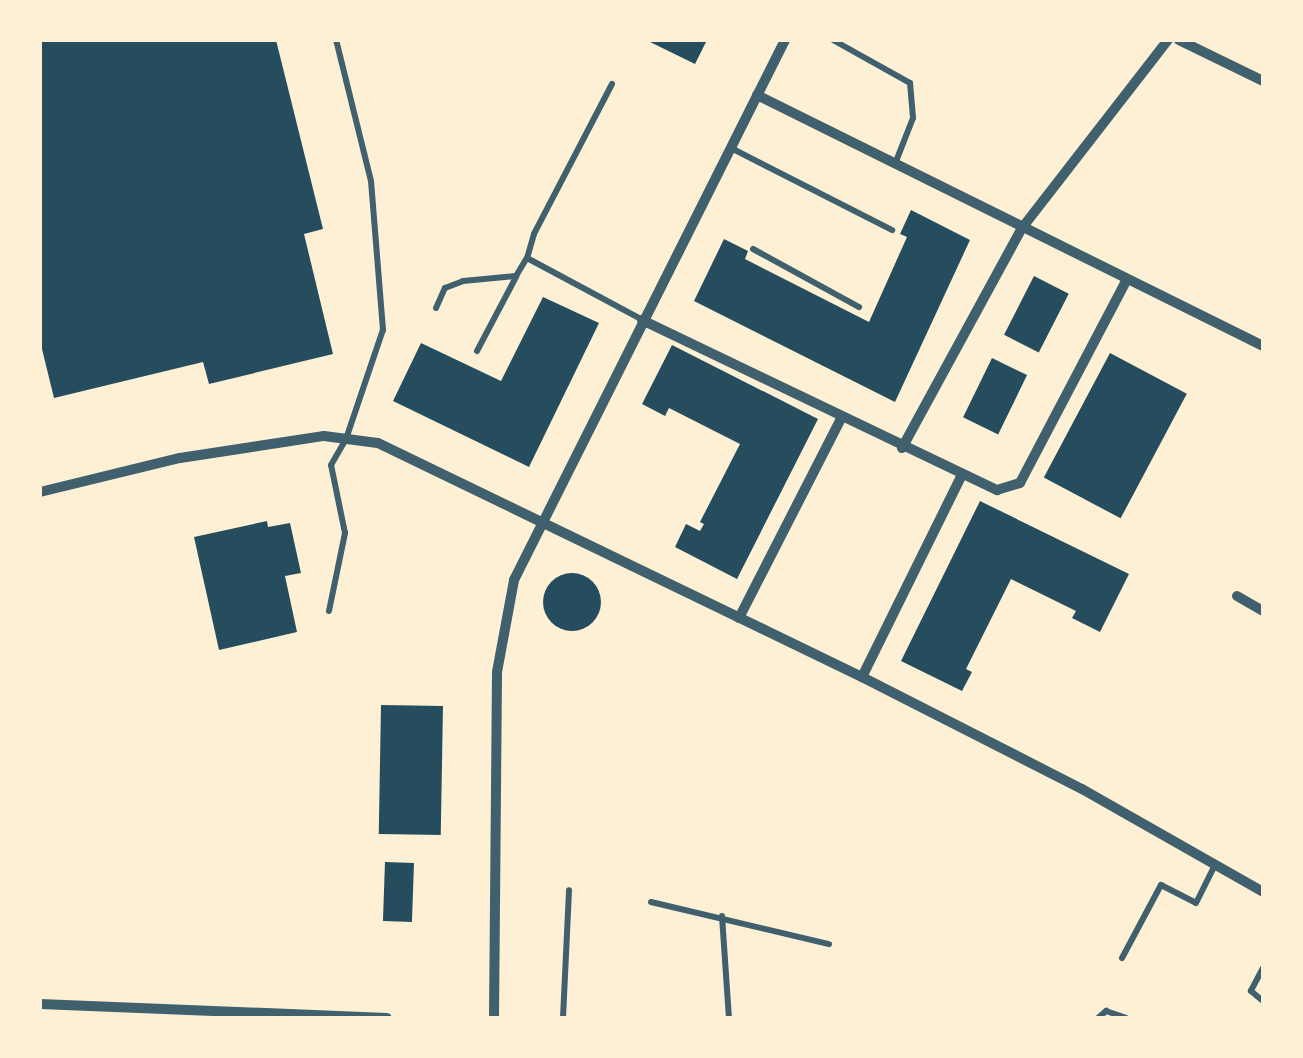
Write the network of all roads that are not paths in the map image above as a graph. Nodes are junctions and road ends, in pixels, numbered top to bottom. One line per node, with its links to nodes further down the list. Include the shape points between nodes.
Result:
1 (336, 40): 23 (lane, via 371,181 382,330)
2 (785, 40): 8 (street)
3 (833, 40): 10 (lane, via 910,82 913,118)
4 (1168, 40): 11 (street)
5 (1179, 40): 6 (street)
6 (1263, 81)
7 (612, 84): 14 (lane)
8 (757, 95): 9 (street); 10 (street)
9 (730, 148): 12 (lane); 19 (street)
10 (895, 164): 11 (street)
11 (1022, 228): 16 (street); 24 (street)
12 (892, 230)
13 (753, 249): 17 (lane)
14 (527, 258): 15 (lane); 19 (lane)
15 (516, 276): 18 (lane, via 445,288); 21 (lane)
16 (1127, 279): 20 (street); 25 (street, via 1020,483 997,490)
17 (859, 307)
18 (436, 308)
19 (642, 320): 22 (street); 27 (street)
20 (1263, 346)
21 (476, 351)
22 (842, 417): 24 (street); 31 (street)
23 (346, 439): 26 (street, via 324,436 180,458); 27 (street, via 378,443); 30 (lane, via 331,465 345,533)
24 (902, 448): 25 (street)
25 (962, 475): 32 (street)
26 (40, 492)
27 (541, 522): 31 (street); 46 (street, via 505,612 498,672)
28 (1238, 596): 29 (street)
29 (1263, 610)
30 (329, 611)
31 (739, 618): 32 (street)
32 (862, 677): 33 (street)
33 (1215, 865): 35 (street); 39 (lane, via 1196,903 1161,885)
34 (569, 890): 47 (lane)
35 (1263, 892)
36 (651, 902): 37 (lane)
37 (722, 916): 38 (lane); 48 (lane)
38 (828, 944)
39 (1122, 958)
40 (1263, 968): 41 (lane, via 1251,991)
41 (1263, 1001)
42 (40, 1004): 43 (street)
43 (85, 1004): 44 (lane); 45 (street)
44 (82, 1018)
45 (386, 1018)
46 (494, 1018)
47 (563, 1018)
48 (729, 1018)
49 (1098, 1018): 50 (lane, via 1106,1011)
50 (1126, 1018)

